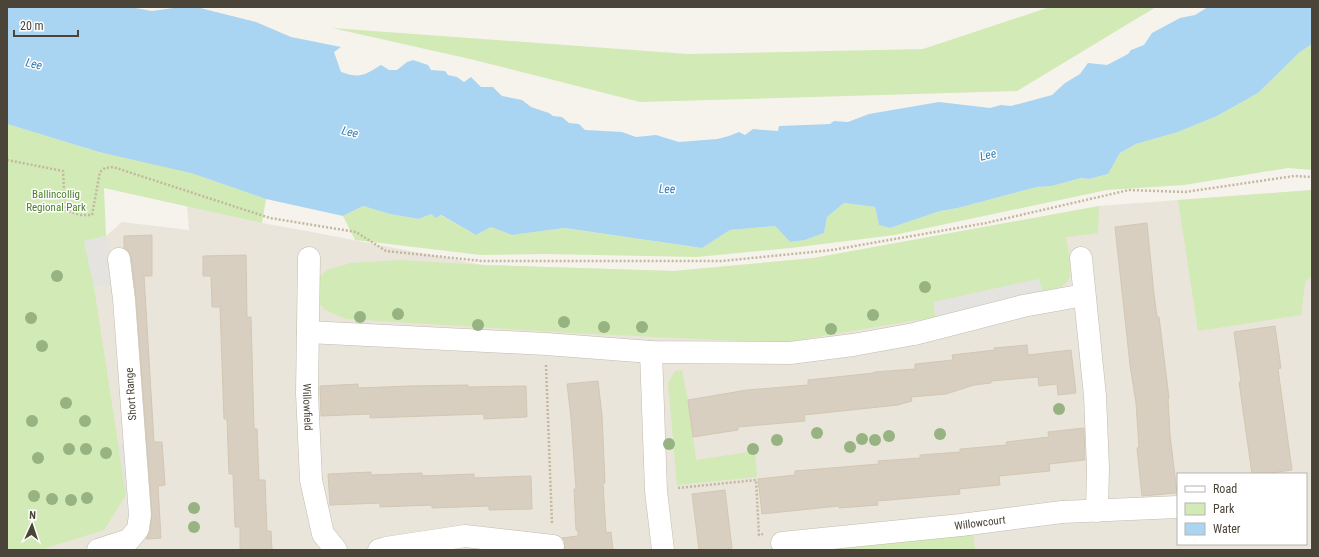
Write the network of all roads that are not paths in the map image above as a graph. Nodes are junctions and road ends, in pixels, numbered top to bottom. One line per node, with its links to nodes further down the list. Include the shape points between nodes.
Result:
1 (309, 258): 5 (street, Willowfield)
2 (1081, 258): 4 (street)
3 (119, 259): 11 (street, Short Range, via 140,515 138,529 129,540)
4 (1084, 295): 6 (street, via 1023,306 914,334 790,354); 8 (street, via 1095,396)
5 (308, 332): 6 (street); 12 (street, Willowfield, via 307,393 311,480 323,534)
6 (651, 352): 14 (street, via 656,491)
7 (1177, 507): 8 (street, Willowcourt)
8 (1097, 511): 9 (street, Willowcourt, via 1062,512)
9 (782, 543)
10 (552, 546): 13 (street, via 464,536)
11 (98, 550)
12 (336, 550)
13 (379, 550)
14 (663, 550)

